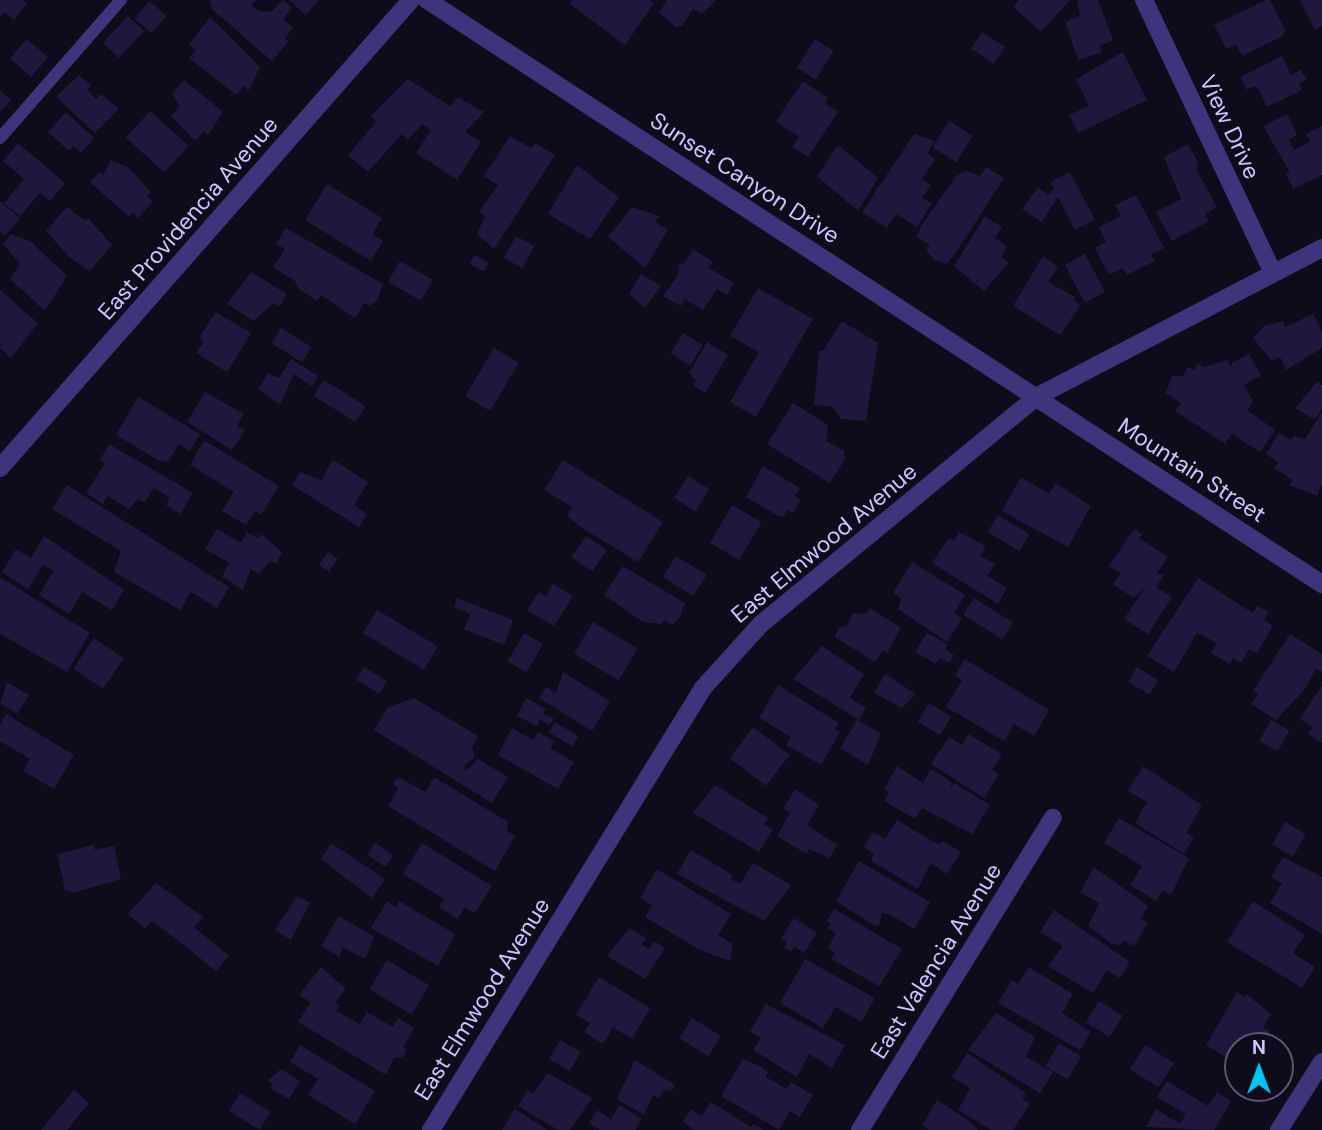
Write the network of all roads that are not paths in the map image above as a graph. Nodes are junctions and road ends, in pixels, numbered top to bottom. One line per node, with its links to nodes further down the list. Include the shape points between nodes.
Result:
1 (121, 0): 5 (lane)
2 (411, 0): 9 (street, East Providencia Avenue)
3 (427, 0): 8 (street, Sunset Canyon Drive)
4 (1144, 0): 7 (street, View Drive)
5 (0, 138)
6 (1322, 248): 7 (street, East Elmwood Avenue)
7 (1273, 273): 8 (street, East Elmwood Avenue)
8 (1036, 397): 10 (street, Mountain Street); 13 (street, East Elmwood Avenue, via 761,624 703,688)
9 (0, 468)
10 (1322, 584)
11 (1053, 818): 14 (street, East Valencia Avenue)
12 (1322, 1062): 15 (street)
13 (430, 1130)
14 (860, 1130)
15 (1279, 1130)

